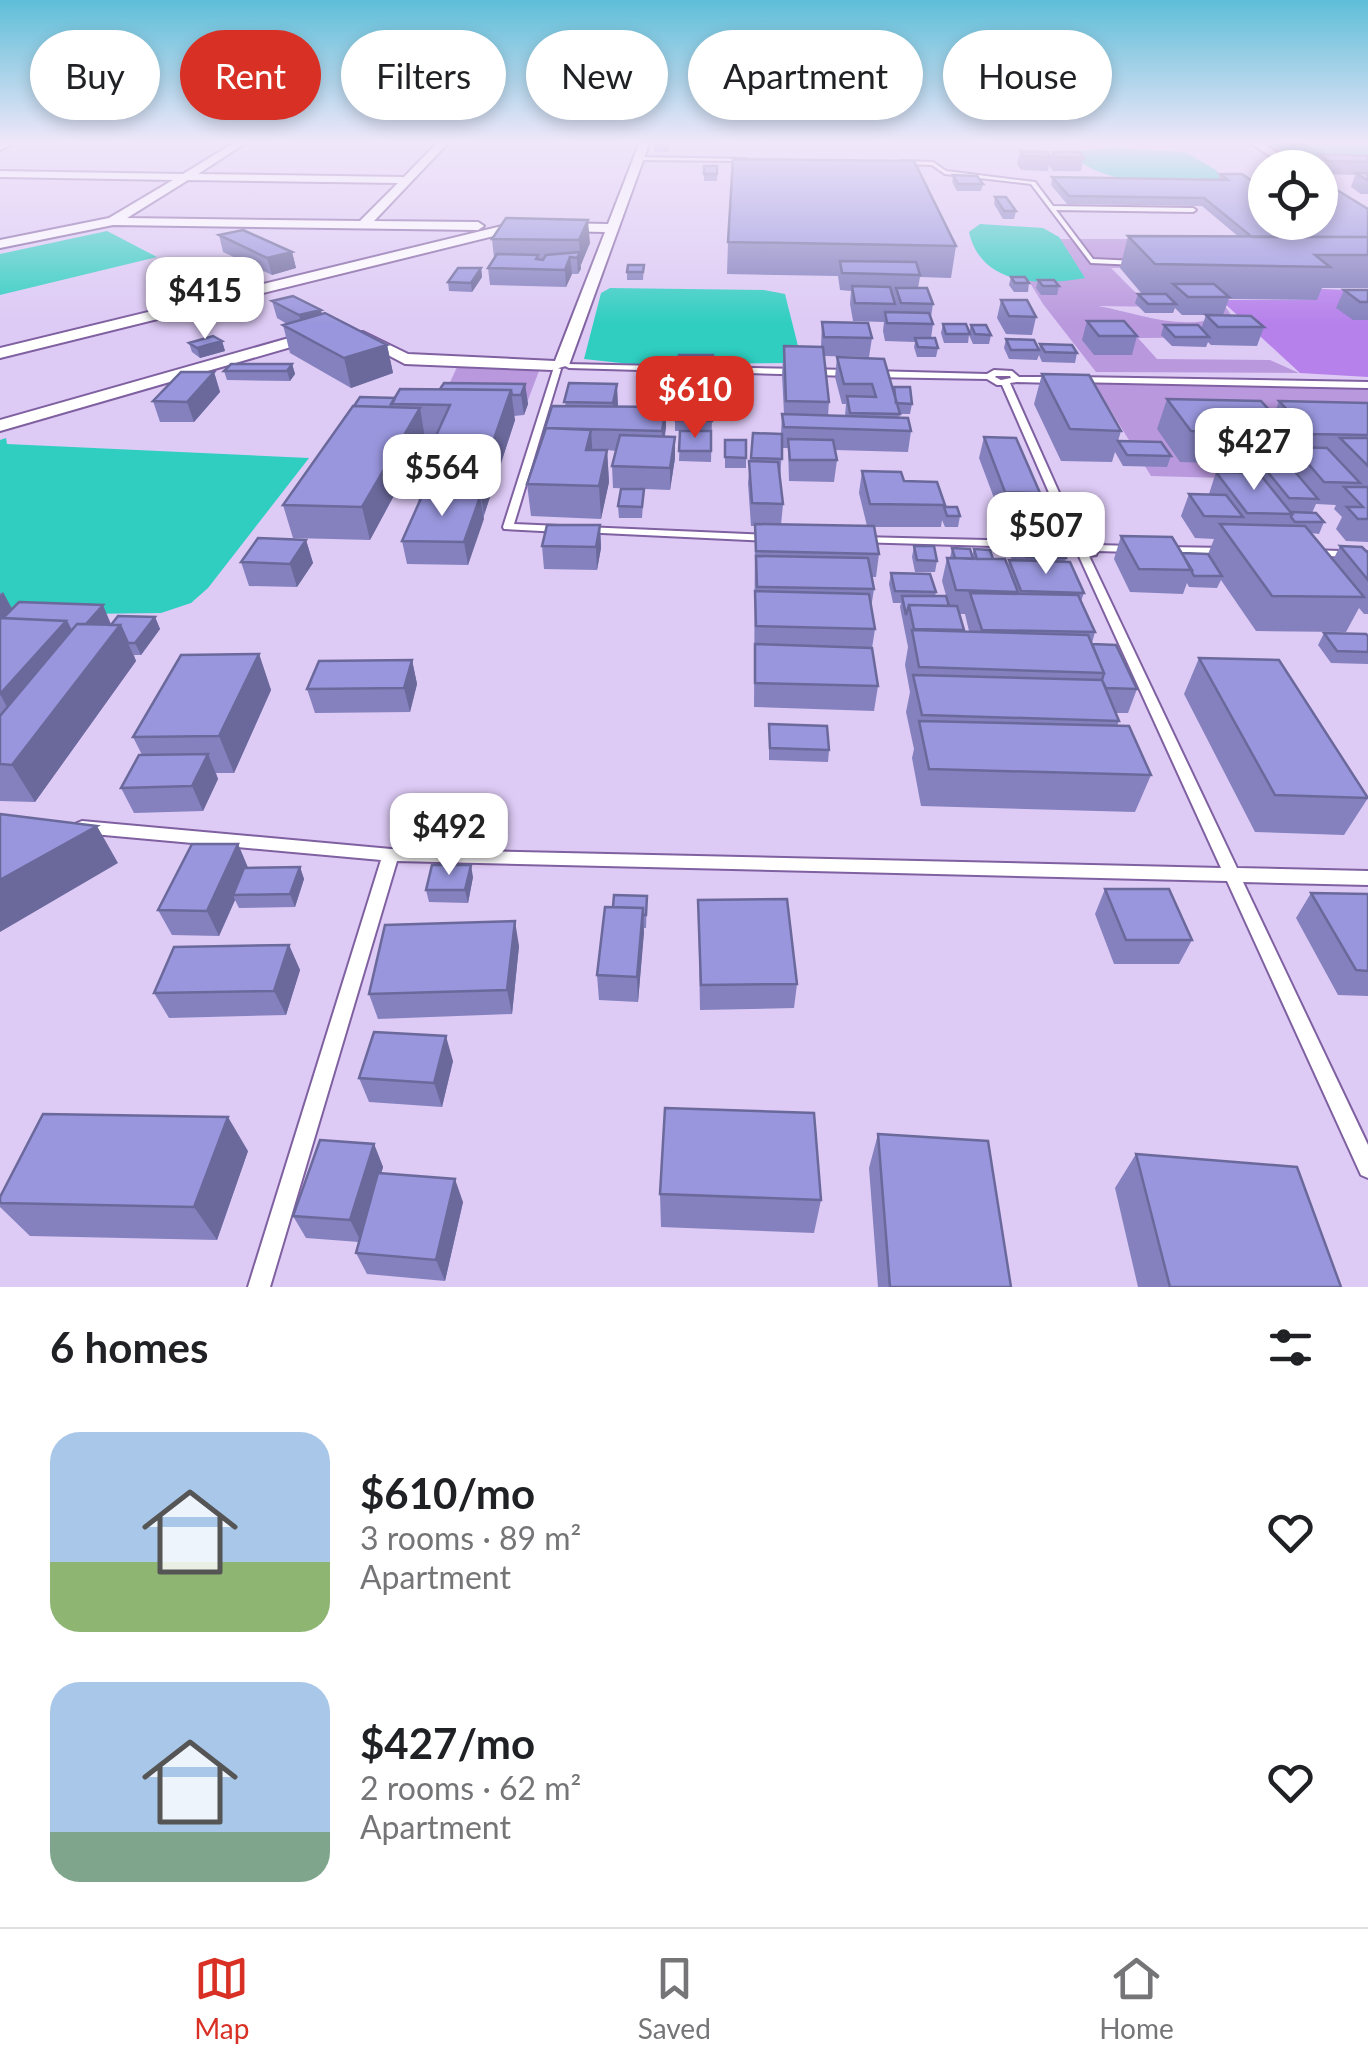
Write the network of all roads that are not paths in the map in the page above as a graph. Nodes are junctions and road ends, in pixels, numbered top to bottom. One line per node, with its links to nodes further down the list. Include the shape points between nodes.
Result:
1 (140, 204): 7 (street)
2 (383, 204): 8 (street)
3 (621, 204): 10 (street)
4 (1047, 204): 5 (lane)
5 (1050, 208): 6 (lane); 12 (lane, via 1091,262)
6 (1193, 210)
7 (113, 221): 8 (street); 11 (street)
8 (363, 225): 9 (street)
9 (514, 227): 10 (street); 13 (street)
10 (612, 228): 16 (street)
11 (0, 244)
12 (1154, 263)
13 (267, 287): 14 (street); 15 (street)
14 (298, 303)
15 (0, 353)
16 (560, 365): 17 (lane, via 989,377 1000,372); 19 (street, via 405,360 344,328); 20 (lane, via 508,527)
17 (1012, 382): 18 (lane); 22 (lane)
18 (1368, 385)
19 (0, 426)
20 (779, 538)
21 (836, 539): 22 (lane)
22 (1070, 541): 23 (lane)
23 (1088, 551): 24 (lane); 29 (lane)
24 (1231, 551)
25 (1290, 553): 26 (lane)
26 (1368, 555)
27 (73, 826): 28 (lane)
28 (391, 855): 29 (lane); 32 (lane)
29 (1231, 873): 30 (lane); 31 (lane)
30 (1368, 878)
31 (1368, 1168)
32 (258, 1287)

